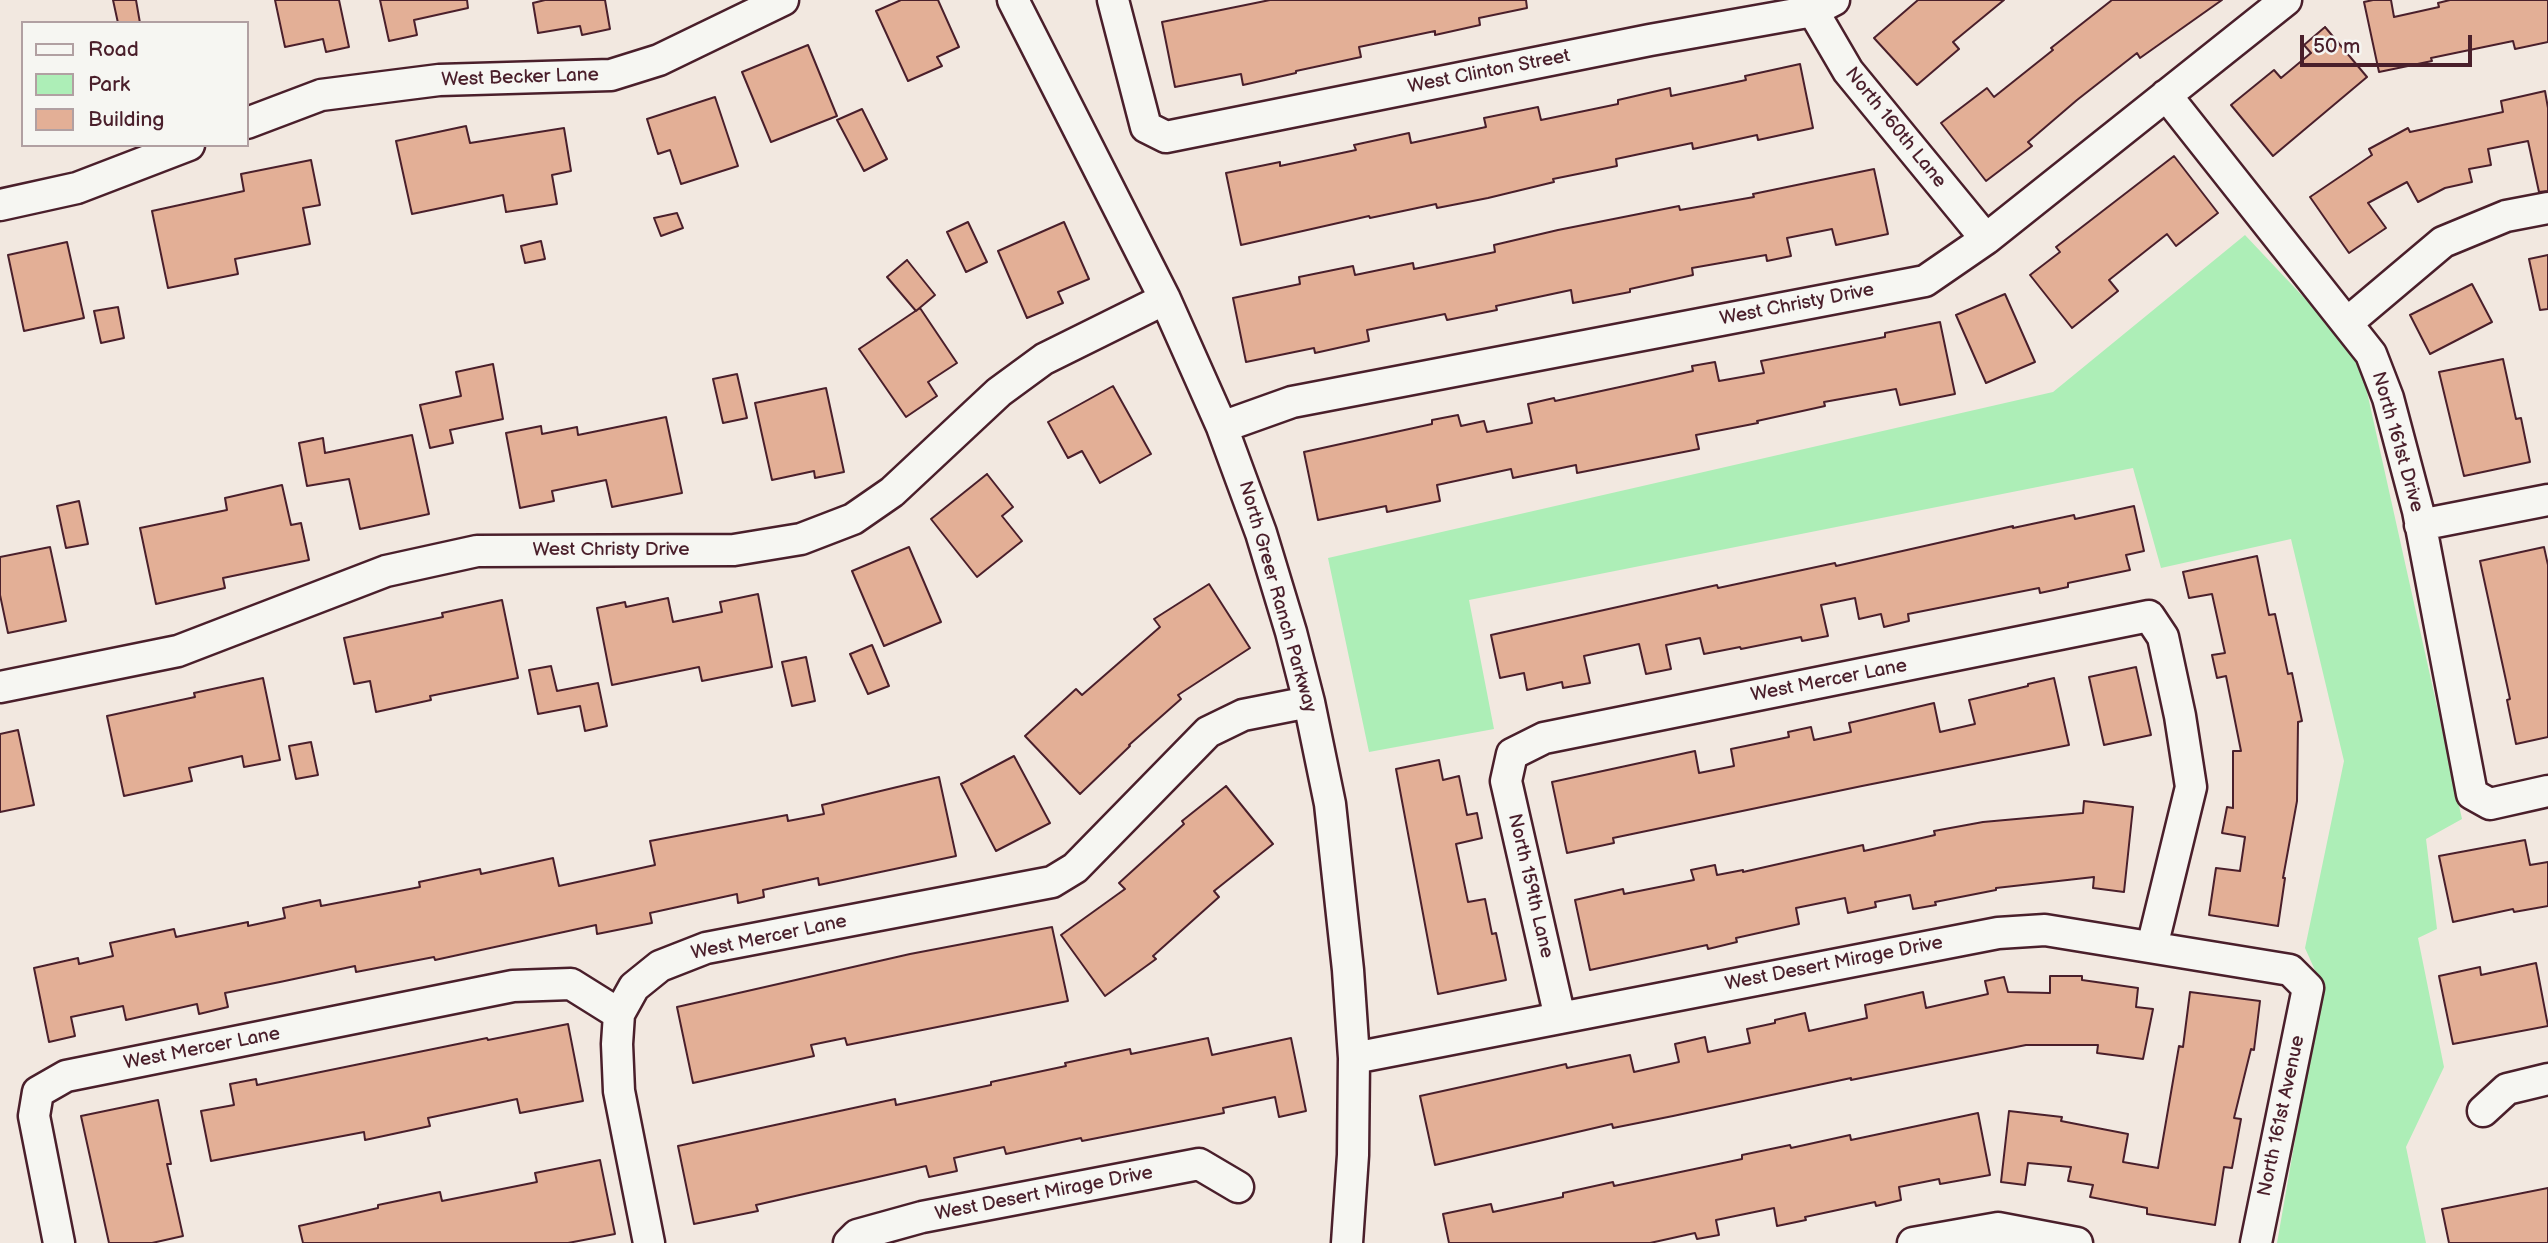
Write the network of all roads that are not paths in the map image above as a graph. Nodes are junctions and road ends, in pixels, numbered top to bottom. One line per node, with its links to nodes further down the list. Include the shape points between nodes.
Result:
1 (783, 0): 7 (street, West Becker Lane, via 659,60 611,75 439,80 321,95)
2 (1013, 0): 12 (street, North Greer Ranch Parkway)
3 (1114, 0): 5 (street, West Clinton Street, via 1146,127 1166,137)
4 (2286, 0): 6 (street, West Christy Drive)
5 (1823, 5): 11 (street, North 160th Lane, via 1848,71)
6 (2166, 95): 11 (street, West Christy Drive); 13 (street, North 161st Drive)
7 (248, 123)
8 (184, 147): 9 (street, via 77,188)
9 (0, 205)
10 (2548, 208): 13 (street, via 2506,216 2443,242)
11 (1986, 239): 14 (street, West Christy Drive, via 1926,281 1292,402)
12 (1165, 299): 14 (street, North Greer Ranch Parkway); 17 (street, West Christy Drive, via 1044,359 999,392 892,492 853,519 801,539 734,550 477,551 386,571 178,651)
13 (2347, 323): 16 (street, North 161st Drive, via 2371,354 2388,398)
14 (1222, 427): 18 (street, North Greer Ranch Parkway, via 1261,533)
15 (2548, 500): 16 (street)
16 (2420, 525): 20 (street, North 161st Drive, via 2472,794 2490,804)
17 (0, 687)
18 (1309, 702): 23 (street, West Mercer Lane, via 1243,715 1208,732 1075,867 1052,882 706,948 660,966 634,987); 25 (street, North Greer Ranch Parkway, via 1330,804)
19 (1512, 754): 21 (street, West Mercer Lane, via 1544,738 2149,616 2163,637 2190,787); 24 (street, North 159th Lane, via 1506,781)
20 (2548, 791)
21 (2152, 947): 22 (street, West Desert Mirage Drive, via 2290,970); 24 (street, West Desert Mirage Drive, via 2045,930 1998,933)
22 (2308, 988): 35 (street, North 161st Avenue)
23 (619, 1014): 29 (street, West Mercer Lane, via 571,984 513,986 66,1076 38,1092 34,1116); 30 (street, via 619,1091)
24 (1560, 1017): 25 (street, West Desert Mirage Drive)
25 (1354, 1058): 32 (street, North Greer Ranch Parkway)
26 (2548, 1079): 27 (street, via 2507,1088)
27 (2483, 1111)
28 (1238, 1187): 31 (street, West Desert Mirage Drive, via 1199,1164 922,1217 857,1235)
29 (59, 1243)
30 (649, 1243)
31 (849, 1243)
32 (1347, 1243)
33 (1913, 1243): 34 (street, via 1998,1228)
34 (2077, 1243)
35 (2256, 1243)

